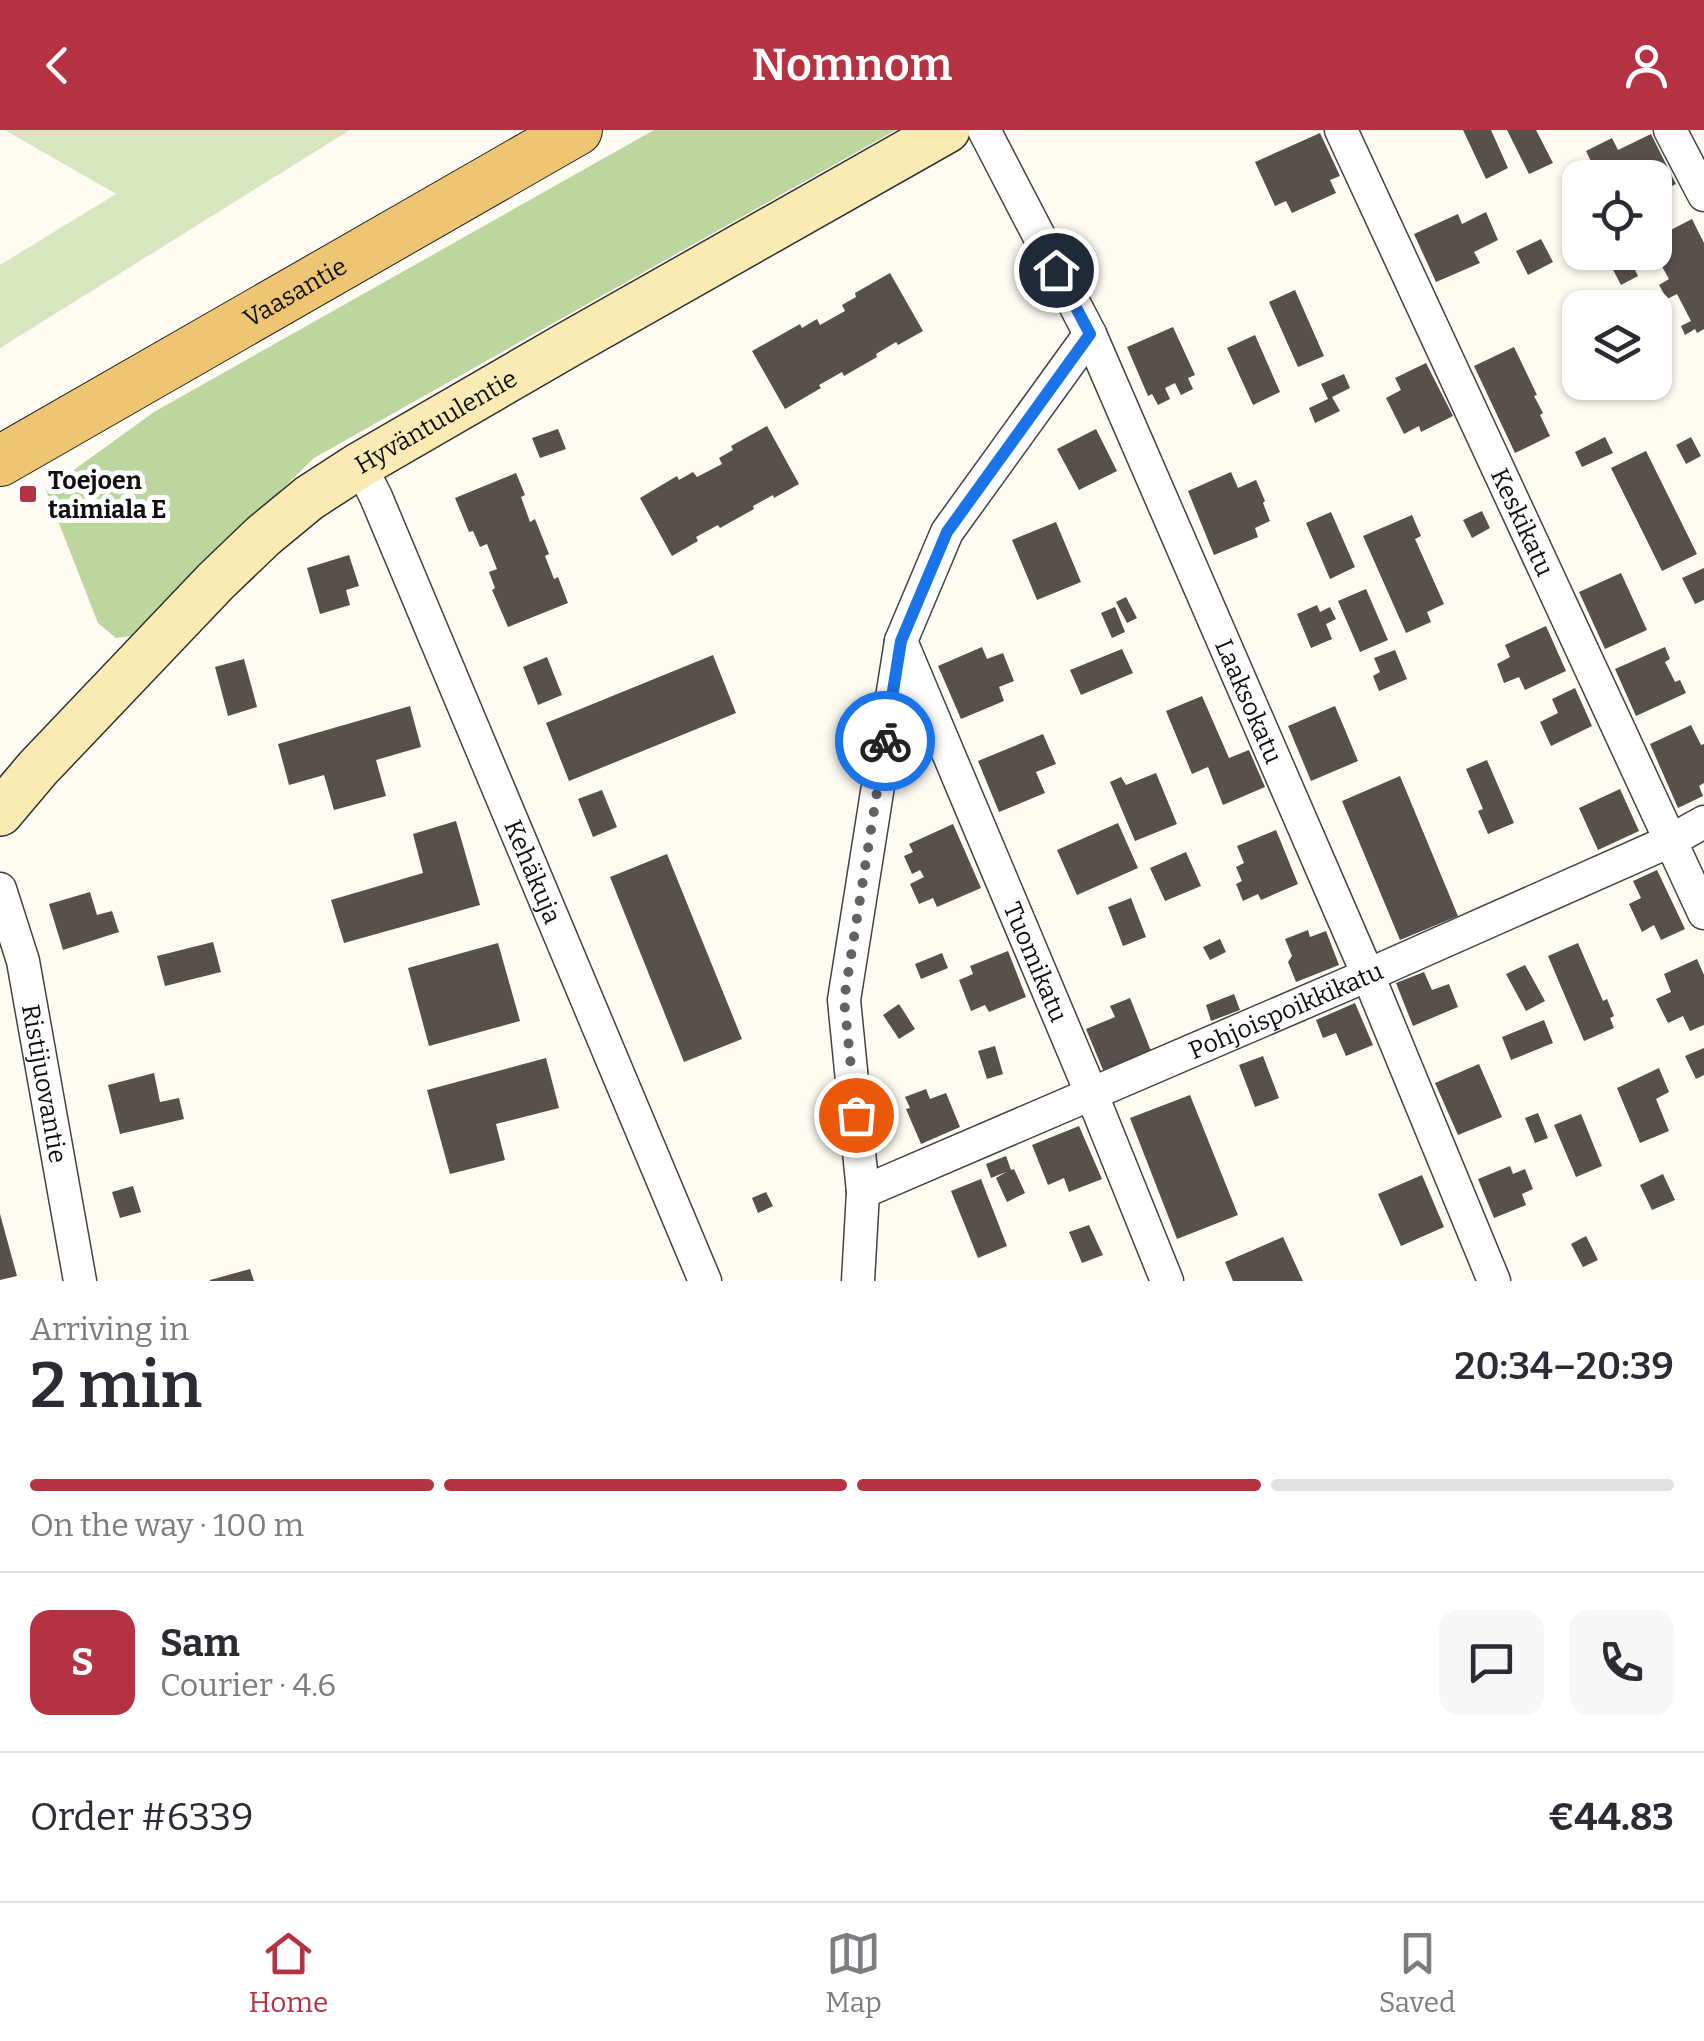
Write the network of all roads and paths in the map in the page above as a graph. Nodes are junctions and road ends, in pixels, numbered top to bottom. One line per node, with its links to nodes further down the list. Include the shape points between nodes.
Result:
1 (577, 130): 6 (main road, Vaasantie)
2 (947, 130): 10 (street, Hyväntuulentie)
3 (984, 130): 8 (street, Laaksokatu)
4 (1341, 130): 14 (street, Keskikatu)
5 (1670, 130): 7 (street)
6 (526, 142): 9 (main road, Vaasantie)
7 (1703, 191)
8 (1090, 334): 11 (street, via 947,532); 17 (street, Laaksokatu)
9 (6, 458)
10 (360, 465): 12 (street, Hyväntuulentie, via 309,498 216,581); 22 (street, Kehäkuja)
11 (901, 641): 18 (street, Tuomikatu); 19 (street, via 844,1000)
12 (0, 813)
13 (1704, 822): 14 (street, Pohjoispoikkikatu)
14 (1670, 841): 16 (street, Keskikatu); 17 (street, Pohjoispoikkikatu)
15 (0, 889): 21 (street, Ristijuovantie, via 23,961)
16 (1704, 913)
17 (1368, 976): 18 (street, Pohjoispoikkikatu); 24 (street, Laaksokatu)
18 (1092, 1095): 19 (street, Pohjoispoikkikatu); 23 (street, Tuomikatu)
19 (863, 1192): 20 (street)
20 (852, 1280)
21 (80, 1281)
22 (705, 1281)
23 (1167, 1281)
24 (1494, 1281)

